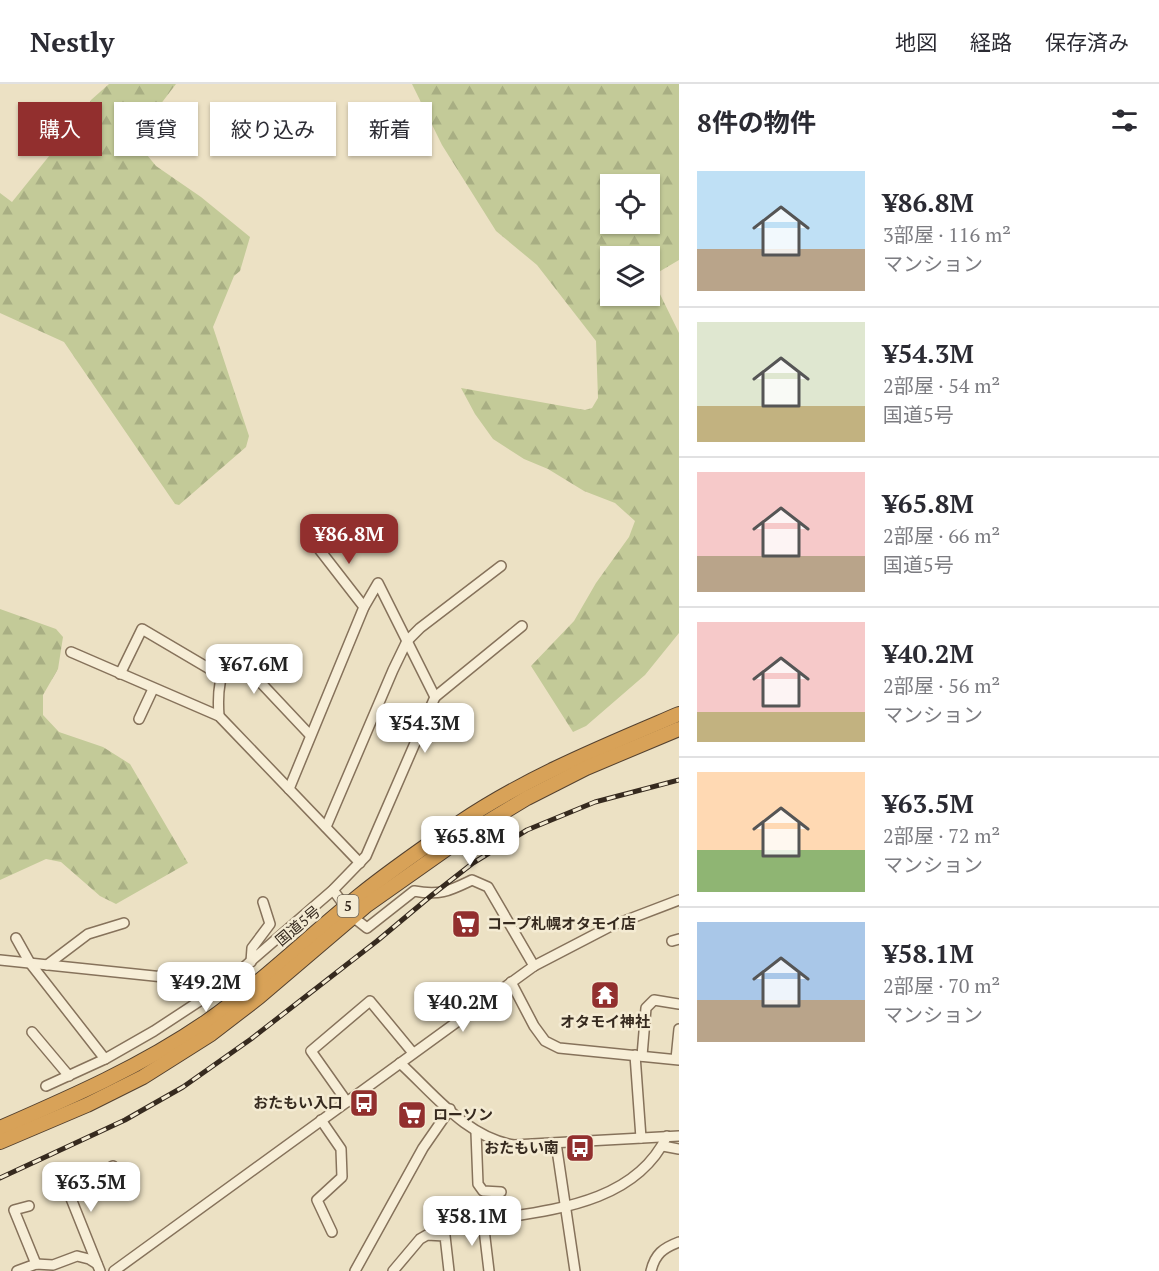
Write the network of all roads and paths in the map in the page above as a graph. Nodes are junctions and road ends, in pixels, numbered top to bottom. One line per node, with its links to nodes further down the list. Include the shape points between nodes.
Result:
1 (312, 540): 3 (street)
2 (501, 566): 5 (street)
3 (364, 607): 5 (street, via 378,583); 15 (street)
4 (522, 626): 10 (street)
5 (407, 641): 10 (street); 17 (street)
6 (70, 652): 7 (street)
7 (120, 674): 8 (street, via 142,629); 9 (street)
8 (220, 675): 12 (street); 15 (street, via 231,651)
9 (153, 689): 12 (street); 13 (street)
10 (435, 697): 18 (street)
11 (679, 714): 22 (highway, 国道5号 / 5, via 580,756 462,821 410,857)
12 (219, 716): 16 (street)
13 (139, 719)
14 (679, 729): 22 (highway, 国道5号 / 5, via 527,798)
15 (310, 735): 16 (street)
16 (289, 789): 17 (street)
17 (326, 827): 18 (street)
18 (360, 863): 19 (street)
19 (333, 890): 22 (street); 26 (street)
20 (679, 900): 29 (street, via 611,926)
21 (263, 902): 26 (street, via 270,924 252,948)
22 (350, 912): 29 (street, via 367,928 414,891 447,893 472,880 488,887); 45 (highway, 国道5号 / 5, via 205,1022 138,1064); 50 (highway, 国道5号 / 5, via 251,1003 211,1034 153,1071 87,1105)
23 (124, 923): 28 (street, via 88,934)
24 (16, 938): 27 (street)
25 (0, 960): 27 (street)
26 (251, 962): 31 (street)
27 (30, 963): 28 (street); 37 (street)
28 (47, 965): 31 (street, via 202,981)
29 (534, 966): 30 (street)
30 (511, 982): 35 (street); 36 (street, via 545,1041 560,1048)
31 (221, 987): 37 (street)
32 (679, 1004): 36 (street, via 654,1000 646,1008)
33 (679, 1029): 38 (street)
34 (32, 1032): 40 (street)
35 (413, 1053): 39 (street); 42 (street, via 370,1001 311,1051)
36 (638, 1055): 38 (street); 49 (street)
37 (105, 1059): 40 (street)
38 (677, 1060)
39 (400, 1063): 42 (street); 43 (street)
40 (69, 1076): 41 (street)
41 (46, 1086)
42 (347, 1102): 44 (street)
43 (450, 1109): 46 (street); 64 (street, via 423,1148)
44 (321, 1120): 58 (street, via 342,1149 342,1177 317,1200); 63 (street)
45 (0, 1128)
46 (476, 1132): 51 (street, via 498,1143); 55 (street, via 478,1184 483,1191)
47 (667, 1136): 48 (street); 49 (street); 52 (street)
48 (679, 1136)
49 (641, 1138): 51 (street)
50 (0, 1142)
51 (556, 1143): 57 (street)
52 (663, 1146): 53 (street); 57 (street, via 619,1188)
53 (679, 1149)
54 (113, 1166): 61 (street, via 68,1191)
55 (501, 1192)
56 (29, 1206): 60 (street, via 14,1210)
57 (566, 1207): 67 (street, via 483,1221); 68 (street)
58 (332, 1232)
59 (679, 1242): 69 (street, via 664,1248 654,1258)
60 (36, 1264): 61 (street, via 77,1257 89,1259); 62 (street)
61 (98, 1267)
62 (17, 1271)
63 (114, 1271)
64 (355, 1271)
65 (393, 1271): 66 (street, via 427,1235 446,1236)
66 (449, 1271)
67 (489, 1271)
68 (574, 1271)
69 (651, 1271)

